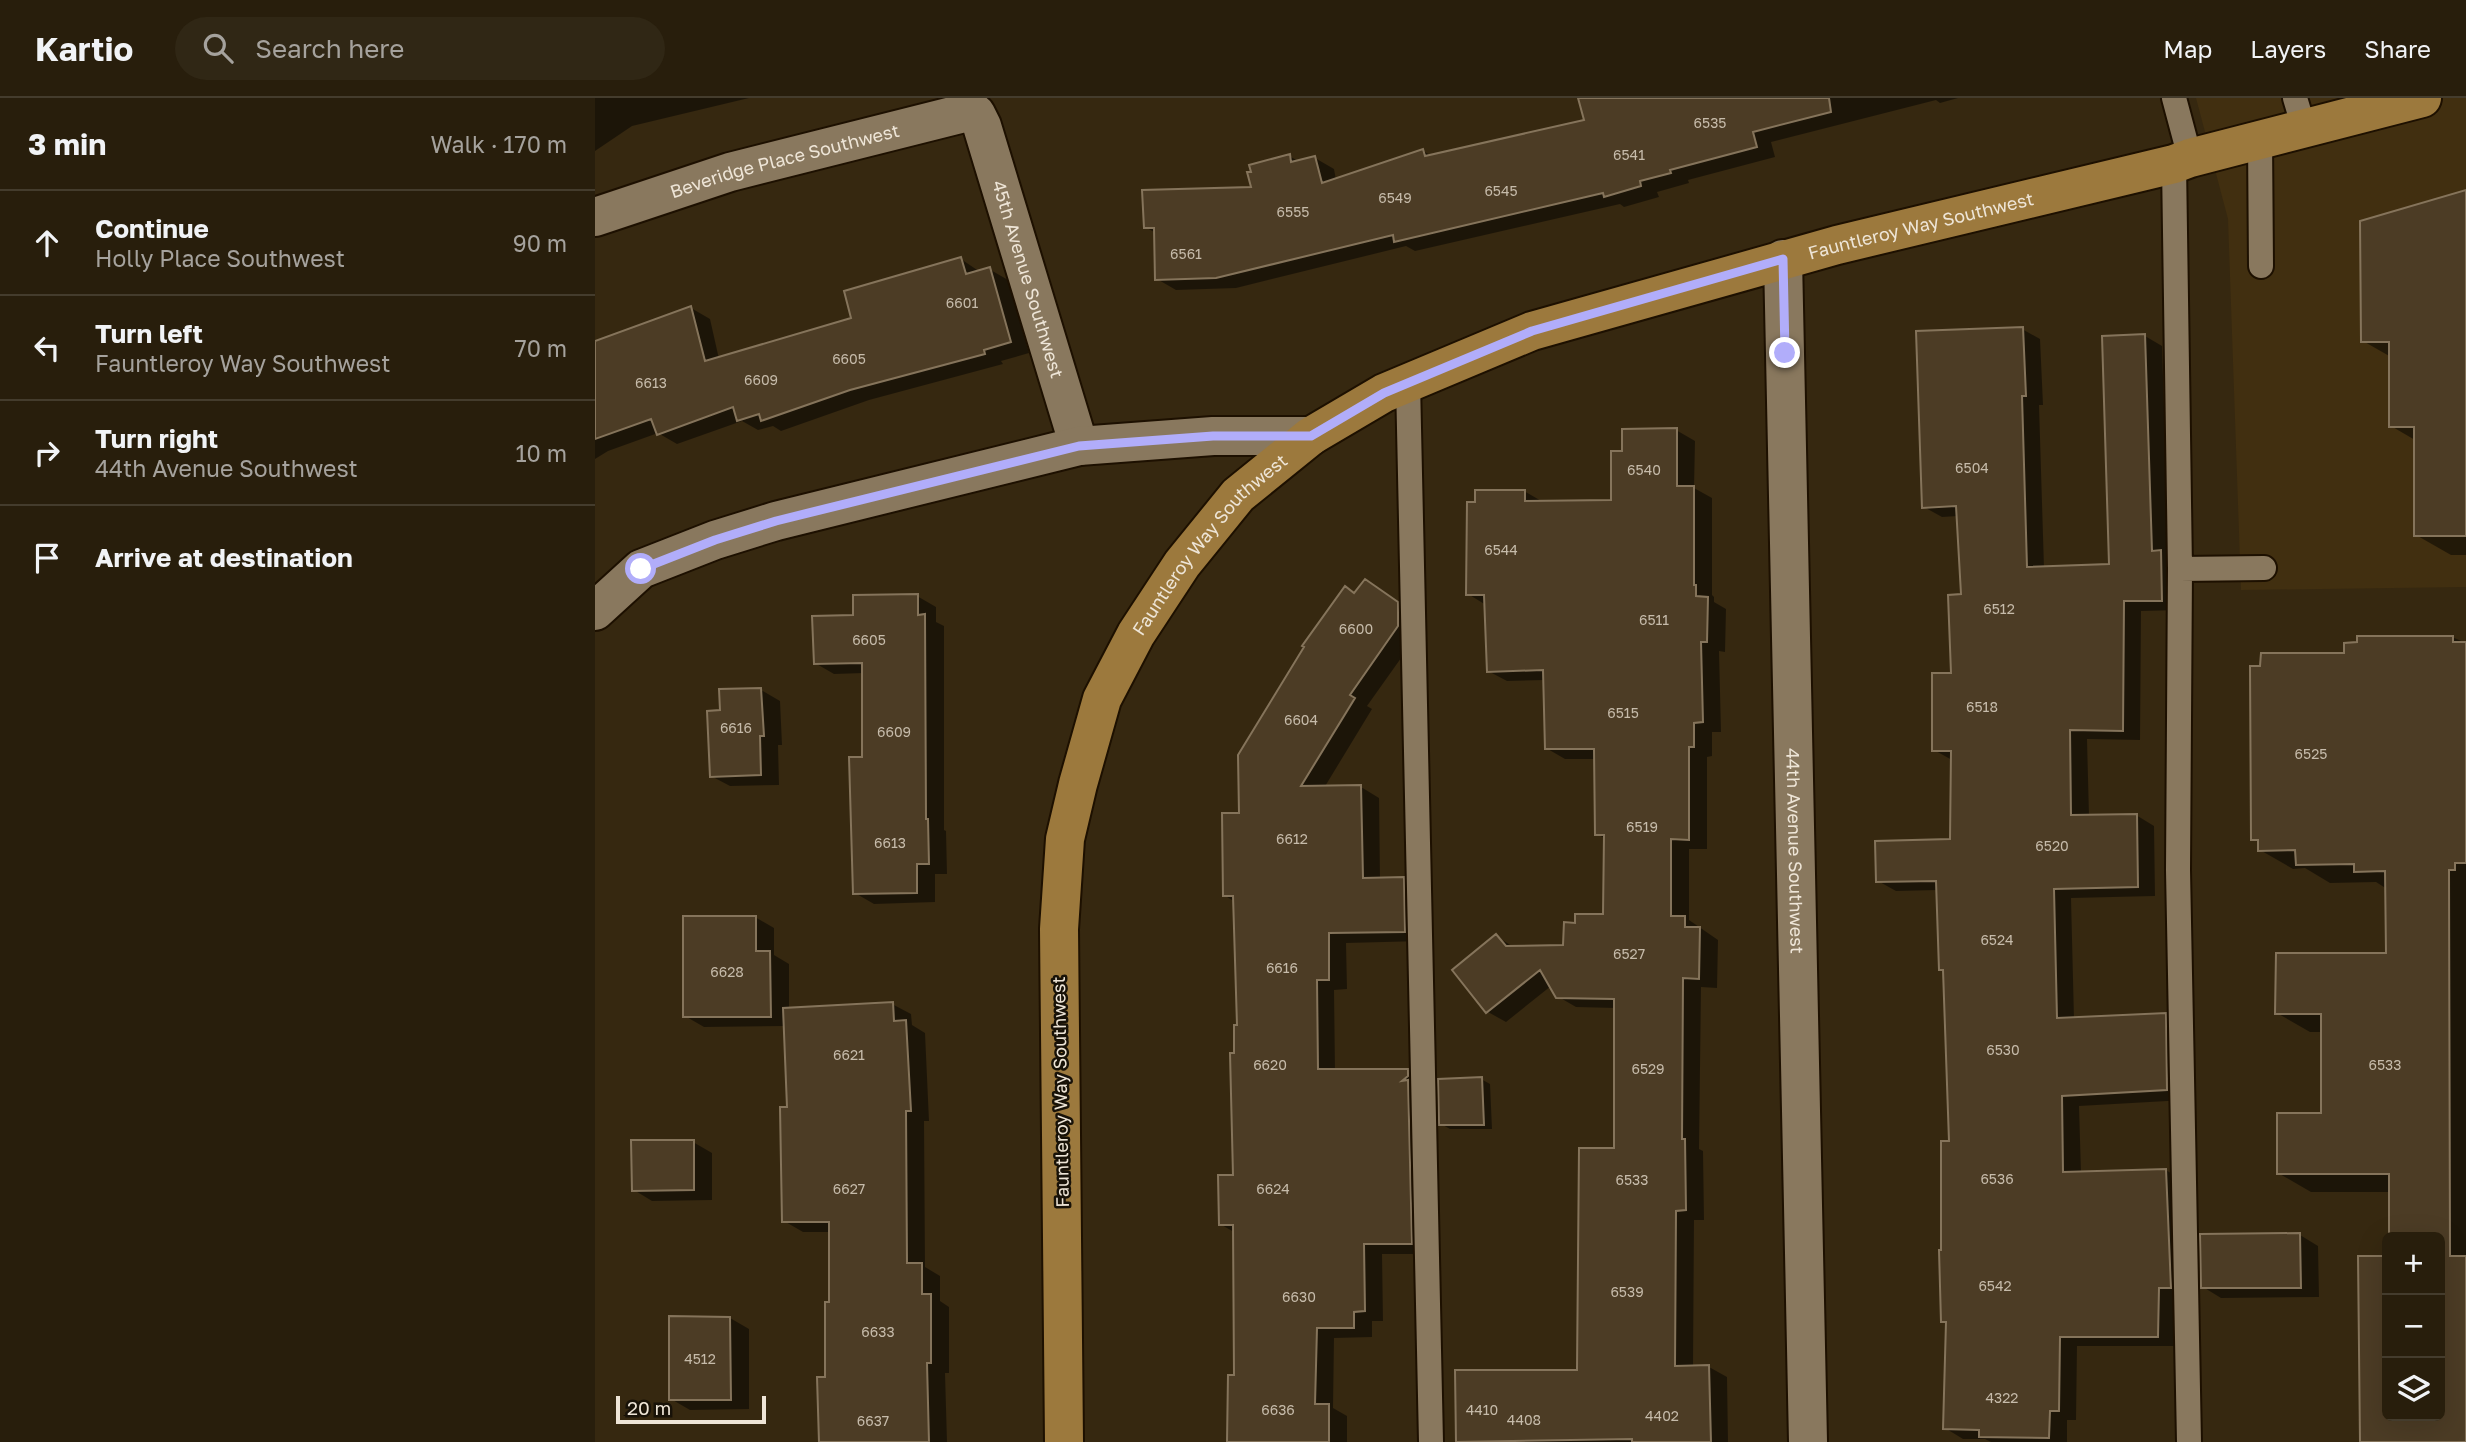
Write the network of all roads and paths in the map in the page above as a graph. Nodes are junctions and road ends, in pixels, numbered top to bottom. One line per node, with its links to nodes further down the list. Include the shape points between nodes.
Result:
1 (2174, 98): 6 (lane)
2 (2422, 98): 3 (main road, Fauntleroy Way Southwest)
3 (2299, 113): 5 (main road, Fauntleroy Way Southwest)
4 (976, 114): 7 (street, Beveridge Place Southwest, via 964,113 730,172); 12 (street, 45th Avenue Southwest)
5 (2260, 140): 6 (main road, Fauntleroy Way Southwest); 9 (lane)
6 (2182, 161): 8 (main road, Fauntleroy Way Southwest); 14 (lane)
7 (595, 217)
8 (1783, 259): 10 (main road, Fauntleroy Way Southwest, via 1532,331); 18 (street, 44th Avenue Southwest)
9 (2261, 266)
10 (1409, 382): 11 (main road, Fauntleroy Way Southwest); 17 (lane)
11 (1311, 436): 12 (street, via 1213,436); 16 (main road, Fauntleroy Way Southwest, via 1238,495 1182,564 1136,634 1103,699 1078,784 1065,839 1059,929)
12 (1079, 446): 15 (street, via 715,540 641,569)
13 (2264, 568): 14 (lane)
14 (2181, 569): 19 (lane, via 2178,870)
15 (595, 611)
16 (1064, 1442)
17 (1431, 1442)
18 (1808, 1442)
19 (2189, 1442)

